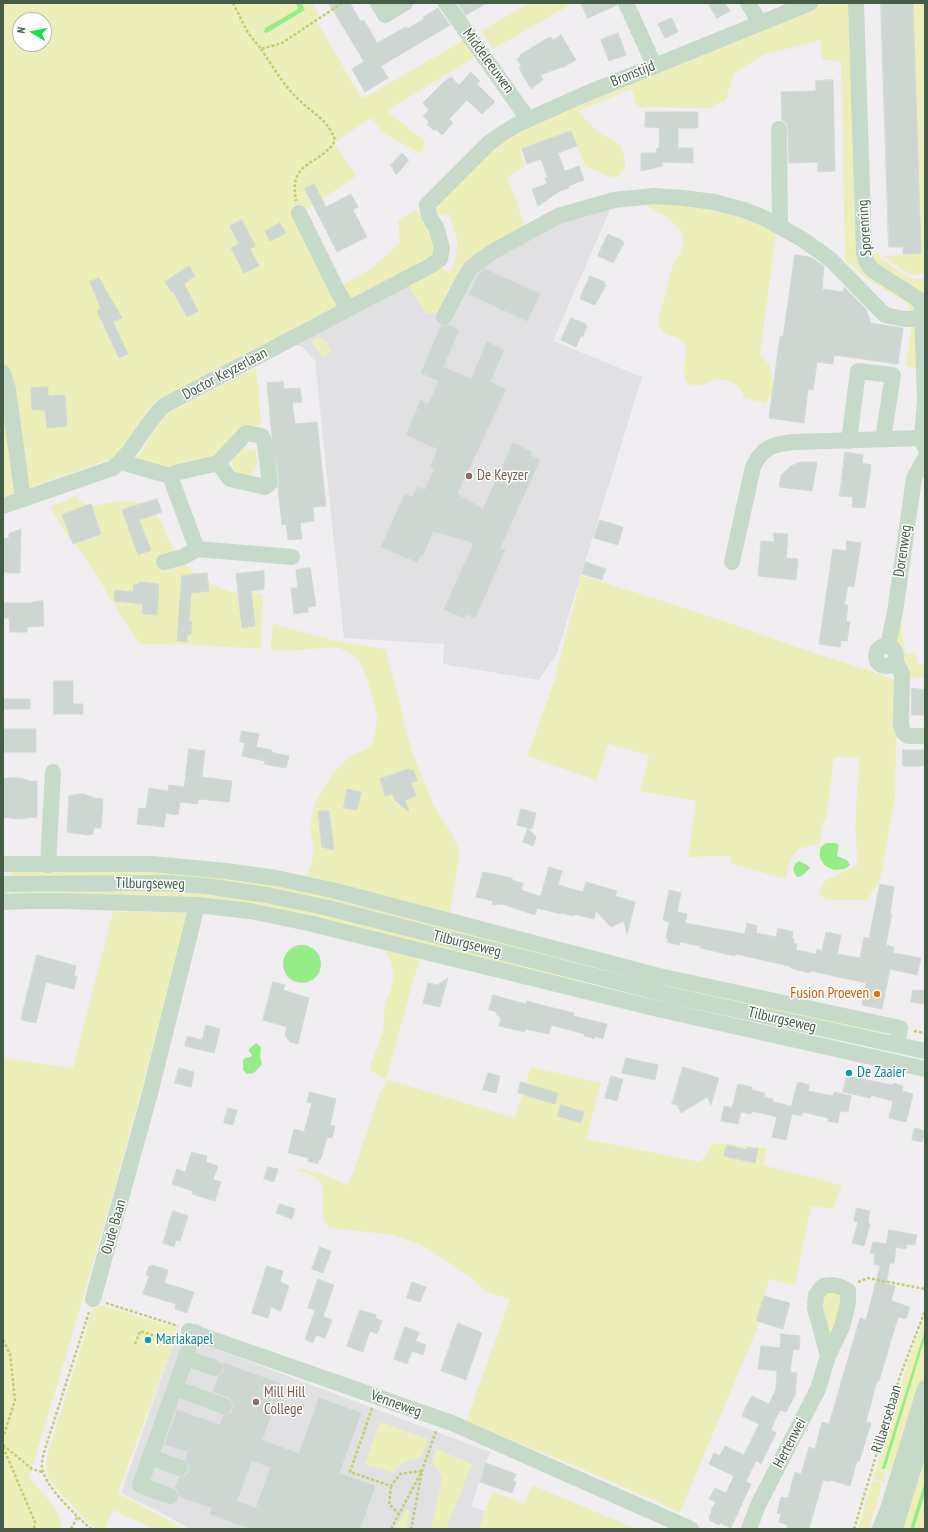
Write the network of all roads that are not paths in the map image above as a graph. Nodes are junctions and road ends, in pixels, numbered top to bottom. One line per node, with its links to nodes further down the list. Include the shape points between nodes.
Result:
1 (378, 3): 2 (street, via 385,15)
2 (405, 3)
3 (446, 3): 10 (street, Middeleeuwen)
4 (626, 3): 9 (street)
5 (748, 3): 8 (street)
6 (810, 3): 8 (street, Bronstijd)
7 (856, 3): 17 (street, Sporenring, via 865,259 874,271 918,299 922,306)
8 (760, 23): 9 (street, Bronstijd)
9 (654, 65): 10 (street, Bronstijd)
10 (528, 119): 12 (street, Bronstijd, via 503,133)
11 (778, 129): 14 (street)
12 (468, 165): 15 (street, Doctor Keyzerlaan, via 427,205 442,248 440,259)
13 (299, 213): 15 (street)
14 (780, 226): 16 (street, via 728,205 654,196 614,200 558,216 492,252 470,269); 17 (street, via 830,259 885,315)
15 (348, 309): 23 (street, Doctor Keyzerlaan, via 165,405 155,414)
16 (444, 317)
17 (922, 319): 21 (street, Sporenring)
18 (3, 373): 26 (street, via 8,389)
19 (883, 439): 20 (street); 20 (street, via 892,375 858,371); 21 (street)
20 (849, 441): 31 (street, via 780,444 771,446 760,454 753,467)
21 (924, 443)
22 (925, 458): 32 (street, Dorenweg, via 914,478 888,646 895,651 895,660 902,674 903,732 908,736)
23 (121, 462): 25 (street); 26 (street, Doctor Keyzerlaan, via 113,468)
24 (218, 463): 25 (street)
25 (170, 476): 28 (street)
26 (23, 499): 27 (street, Doctor Keyzerlaan)
27 (3, 506)
28 (197, 549): 29 (street); 30 (street)
29 (292, 557)
30 (164, 562)
31 (732, 562)
32 (925, 736)
33 (53, 772): 35 (street)
34 (3, 864): 35 (street, Tilburgseweg)
35 (48, 865): 39 (street, Tilburgseweg, via 170,865 294,882 659,976 900,1028)
36 (3, 884): 39 (street, Tilburgseweg, via 169,883 267,895 328,908 669,995)
37 (3, 901): 38 (street, Tilburgseweg)
38 (197, 905): 41 (street, Tilburgseweg, via 292,919 658,1009); 42 (street, Oude Baan, via 144,1119)
39 (897, 1045): 40 (street, Tilburgseweg)
40 (925, 1052)
41 (925, 1069)
42 (93, 1299)
43 (828, 1356): 43 (street, Hertenwei, via 815,1308 816,1295 823,1286 832,1284 848,1291 848,1303 842,1327); 54 (street, Hertenwei, via 818,1389 758,1505)
44 (186, 1358): 45 (street); 46 (street); 53 (street, Venneweg, via 192,1332 440,1419)
45 (214, 1368)
46 (175, 1388): 48 (street); 50 (street)
47 (925, 1388): 55 (street, Rillaersebaan)
48 (224, 1406)
49 (925, 1430): 56 (street)
50 (151, 1457): 51 (street); 52 (street, via 140,1486)
51 (180, 1468)
52 (170, 1496)
53 (691, 1529)
54 (749, 1529)
55 (880, 1529)
56 (895, 1529)

